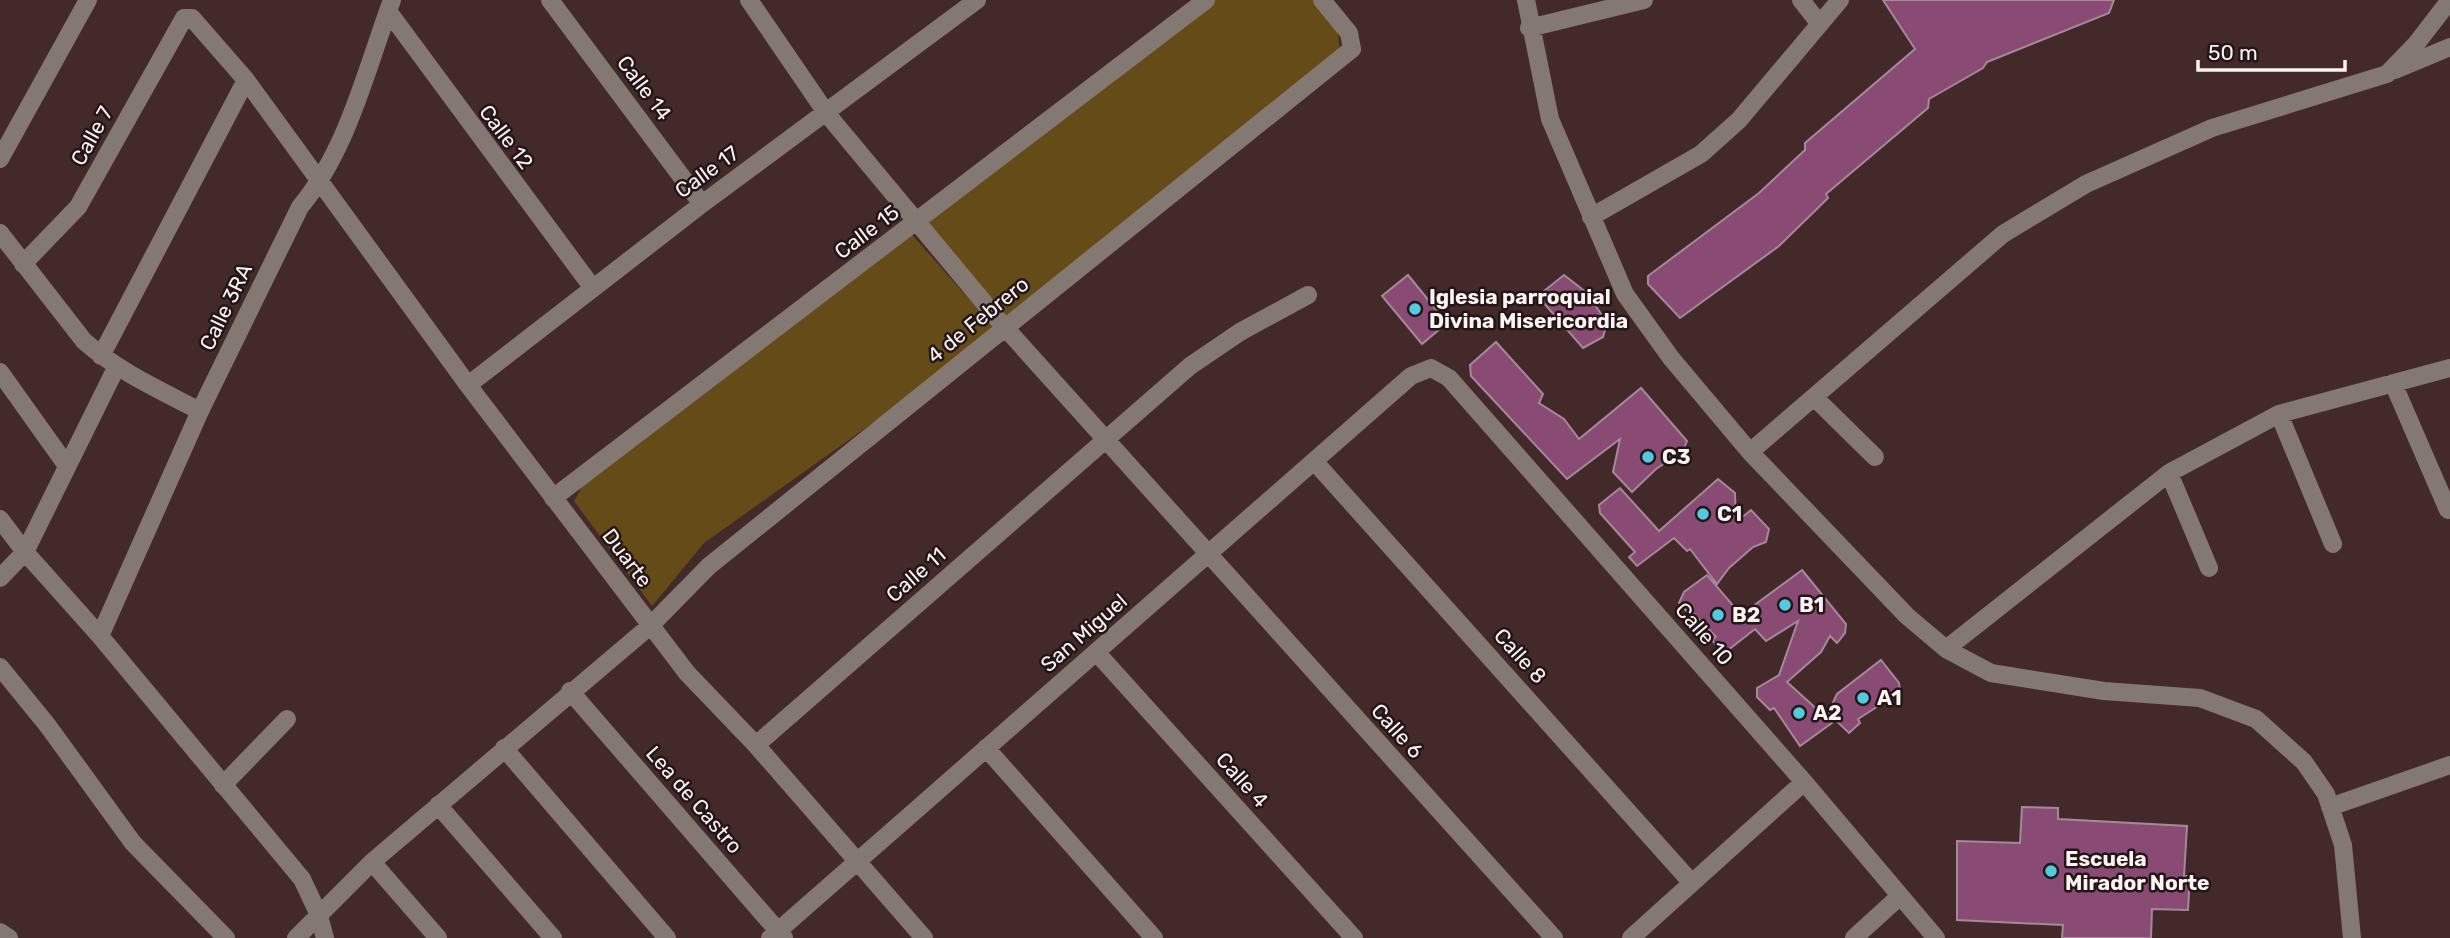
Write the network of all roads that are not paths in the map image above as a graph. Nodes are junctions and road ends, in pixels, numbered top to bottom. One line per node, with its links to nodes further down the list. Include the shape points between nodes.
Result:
1 (88, 0): 20 (street)
2 (550, 0): 22 (street, Calle 14)
3 (749, 0): 19 (street, Calle 6)
4 (977, 0): 19 (street, Calle 17)
5 (1206, 0): 24 (street, Calle 15)
6 (1322, 0): 29 (street, 4 de Febrero, via 1352,41 1352,49)
7 (1526, 0): 15 (street)
8 (1644, 0): 15 (street)
9 (1801, 0): 14 (street)
10 (1840, 0): 14 (street)
11 (2450, 0): 17 (street)
12 (390, 6): 21 (street, Calle 3RA, via 348,123); 27 (street, Calle 12)
13 (184, 18): 18 (street, Duarte, via 192,18); 26 (street, Calle 7, via 78,208)
14 (1819, 23): 23 (street, via 1739,120 1701,153)
15 (1530, 28): 23 (street, via 1550,119)
16 (2450, 47): 17 (street)
17 (2386, 74): 37 (street, via 2212,128 2086,184 2003,234)
18 (246, 80): 21 (street, Duarte); 30 (street)
19 (827, 114): 22 (street, Calle 17); 24 (street, Calle 6)
20 (0, 159)
21 (320, 183): 36 (street, Duarte); 38 (street, Calle 3RA, via 300,207)
22 (702, 204): 27 (street, Calle 17)
23 (1591, 217): 41 (street, via 1625,294 1671,358)
24 (916, 224): 29 (street, Calle 6); 46 (street, Calle 15)
25 (0, 233): 26 (street)
26 (23, 264): 30 (street)
27 (592, 288): 36 (street, Calle 17)
28 (1308, 295): 40 (street, Calle 11, via 1240,331 1200,359)
29 (1006, 328): 40 (street, Calle 6); 54 (street, 4 de Febrero, via 709,566)
30 (101, 356): 31 (street)
31 (116, 368): 38 (street); 44 (street)
32 (1431, 368): 43 (street, San Miguel, via 1411,376); 65 (street, Calle 10, via 1450,378)
33 (2450, 368): 35 (street)
34 (0, 372): 44 (street)
35 (2393, 383): 39 (street); 47 (street)
36 (468, 385): 46 (street, Duarte)
37 (1814, 397): 41 (street); 42 (street)
38 (200, 411): 55 (street, Calle 3RA)
39 (2280, 414): 45 (street); 49 (street)
40 (1105, 440): 51 (street, Calle 6); 61 (street, Calle 11)
41 (1750, 452): 56 (street, via 1907,616)
42 (1875, 457)
43 (1314, 461): 51 (street, San Miguel); 71 (street, Calle 8)
44 (67, 466): 50 (street)
45 (2169, 473): 52 (street); 56 (street)
46 (553, 498): 54 (street, Duarte)
47 (2448, 510)
48 (0, 519): 50 (street)
49 (2333, 544)
50 (25, 552): 53 (street); 55 (street)
51 (1206, 555): 57 (street, San Miguel); 86 (street, Calle 6)
52 (2208, 568)
53 (0, 578)
54 (650, 626): 59 (street, 4 de Febrero); 61 (street, Duarte, via 687,673)
55 (100, 636): 66 (street)
56 (1947, 649): 68 (street, via 1991,673 2104,691 2200,698 2256,719 2304,762 2326,793)
57 (1097, 653): 63 (street, San Miguel); 85 (street, Calle 4)
58 (0, 667): 77 (street, via 133,843)
59 (570, 691): 62 (street, 4 de Febrero); 75 (street, Lea de Castro)
60 (287, 719): 66 (street)
61 (756, 745): 70 (street, Duarte)
62 (504, 748): 67 (street, 4 de Febrero); 82 (street)
63 (986, 748): 70 (street, San Miguel); 84 (street)
64 (2450, 765): 68 (street)
65 (1804, 782): 71 (street); 72 (street, Calle 10)
66 (223, 785): 73 (street, via 302,879)
67 (438, 805): 69 (street, 4 de Febrero); 81 (street)
68 (2330, 807): 90 (street, via 2343,845)
69 (372, 862): 73 (street, 4 de Febrero); 80 (street)
70 (856, 863): 75 (street, San Miguel); 83 (street, Duarte)
71 (1691, 883): 87 (street)
72 (1900, 896): 88 (street); 89 (street, Calle 10)
73 (318, 913): 78 (street, 4 de Febrero); 79 (street)
74 (0, 932): 76 (street)
75 (777, 936)
76 (9, 938)
77 (226, 938)
78 (296, 938)
79 (325, 938)
80 (438, 938)
81 (553, 938)
82 (667, 938)
83 (924, 938)
84 (1154, 938)
85 (1354, 938)
86 (1554, 938)
87 (1631, 938)
88 (1854, 938)
89 (1936, 938)
90 (2352, 938)

